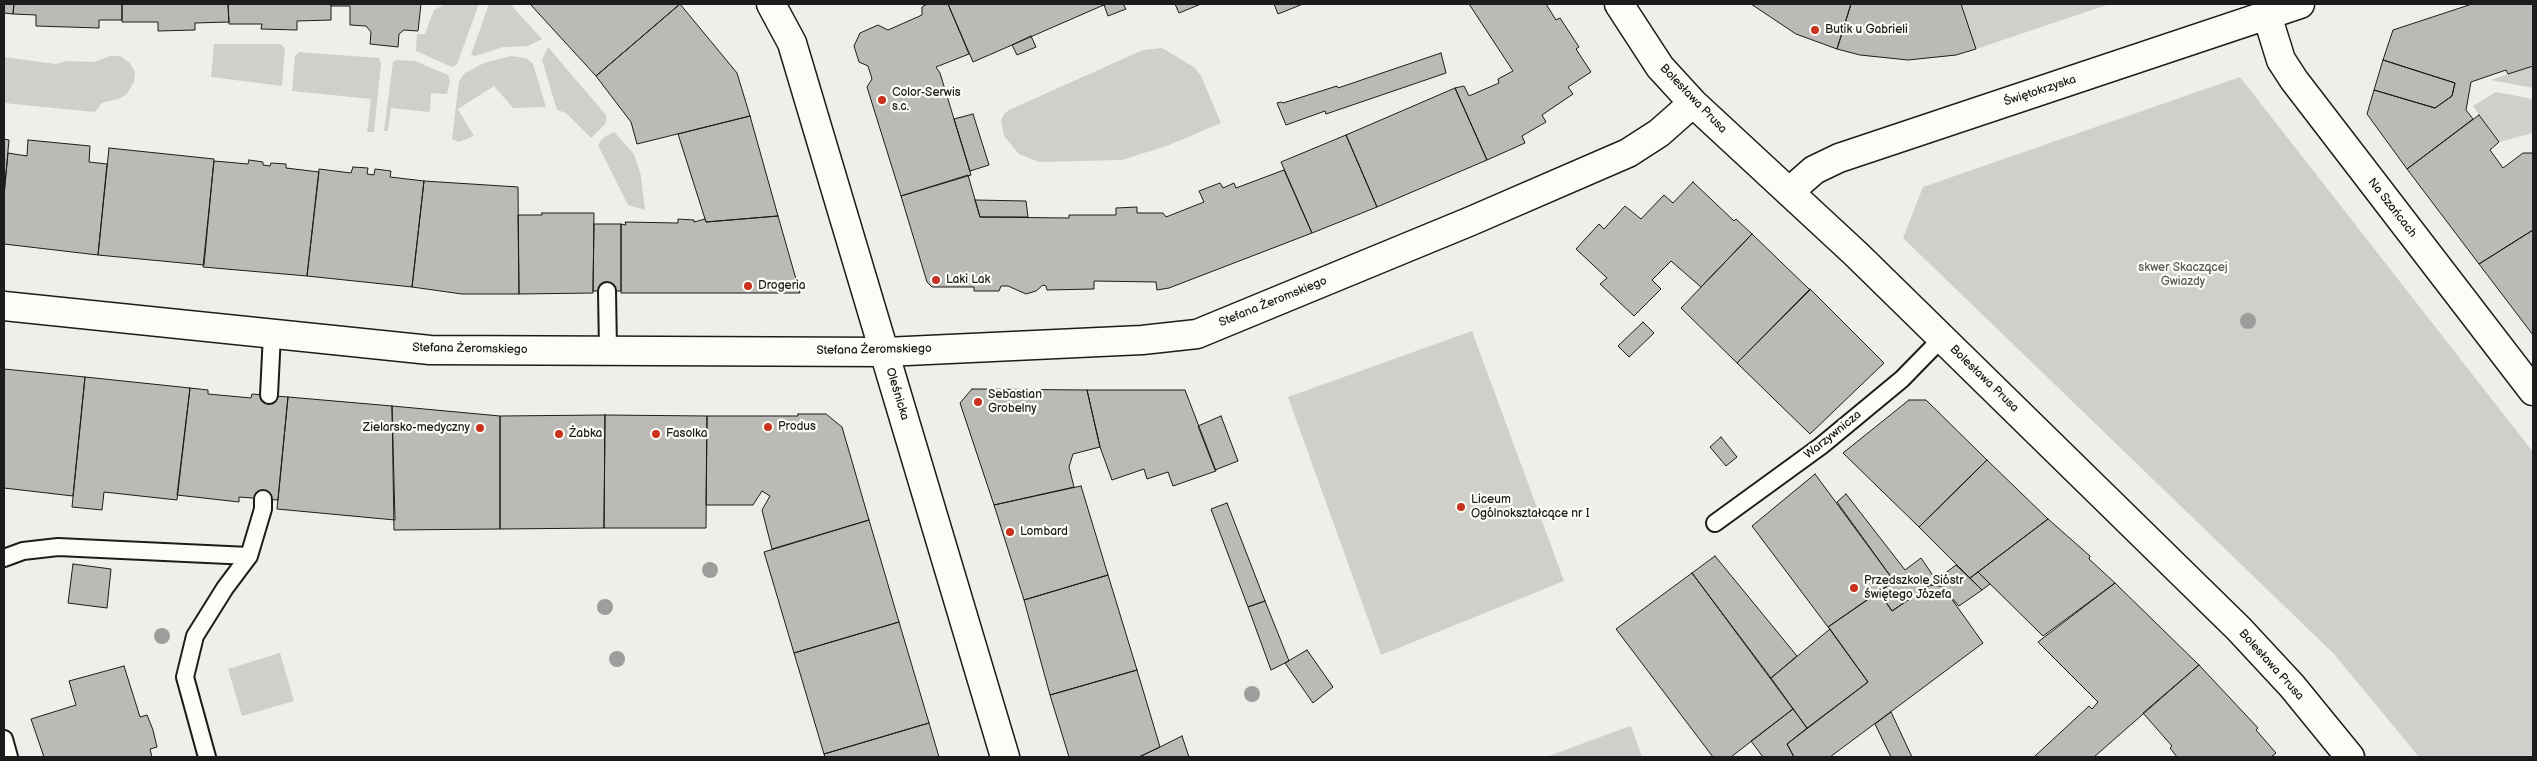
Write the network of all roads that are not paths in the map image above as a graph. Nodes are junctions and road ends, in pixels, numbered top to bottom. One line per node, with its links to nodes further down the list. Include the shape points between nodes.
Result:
1 (773, 4): 12 (street, Oleśnicka, via 792,43)
2 (1618, 4): 5 (street, Bolesława Prusa, via 1660,67)
3 (2300, 4): 4 (street, Świętokrzyska)
4 (2267, 15): 6 (street, Świętokrzyska, via 1839,158 1814,170); 13 (street, Na Szańcach, via 2281,60 2294,80)
5 (1693, 103): 6 (street, Bolesława Prusa); 12 (street, Stefana Żeromskiego, via 1659,132 1628,152 1197,334 1142,340)
6 (1789, 192): 10 (street, Bolesława Prusa)
7 (607, 291): 11 (lane)
8 (4, 306): 9 (street, Stefana Żeromskiego)
9 (272, 334): 11 (street, Stefana Żeromskiego, via 430,350); 14 (lane)
10 (1942, 338): 16 (lane, Warzywnicza, via 1902,378 1821,446); 23 (street, Bolesława Prusa, via 2239,629 2292,686)
11 (608, 350): 12 (street, Stefana Żeromskiego)
12 (885, 352): 22 (street, Oleśnicka)
13 (2533, 391)
14 (269, 395)
15 (263, 499): 17 (lane, via 263,510)
16 (1715, 523)
17 (249, 556): 18 (lane, via 58,547 23,551); 21 (lane, via 224,588 195,636 185,677)
18 (4, 558)
19 (4, 739): 20 (lane)
20 (9, 757)
21 (207, 757)
22 (1005, 757)
23 (2350, 757)

